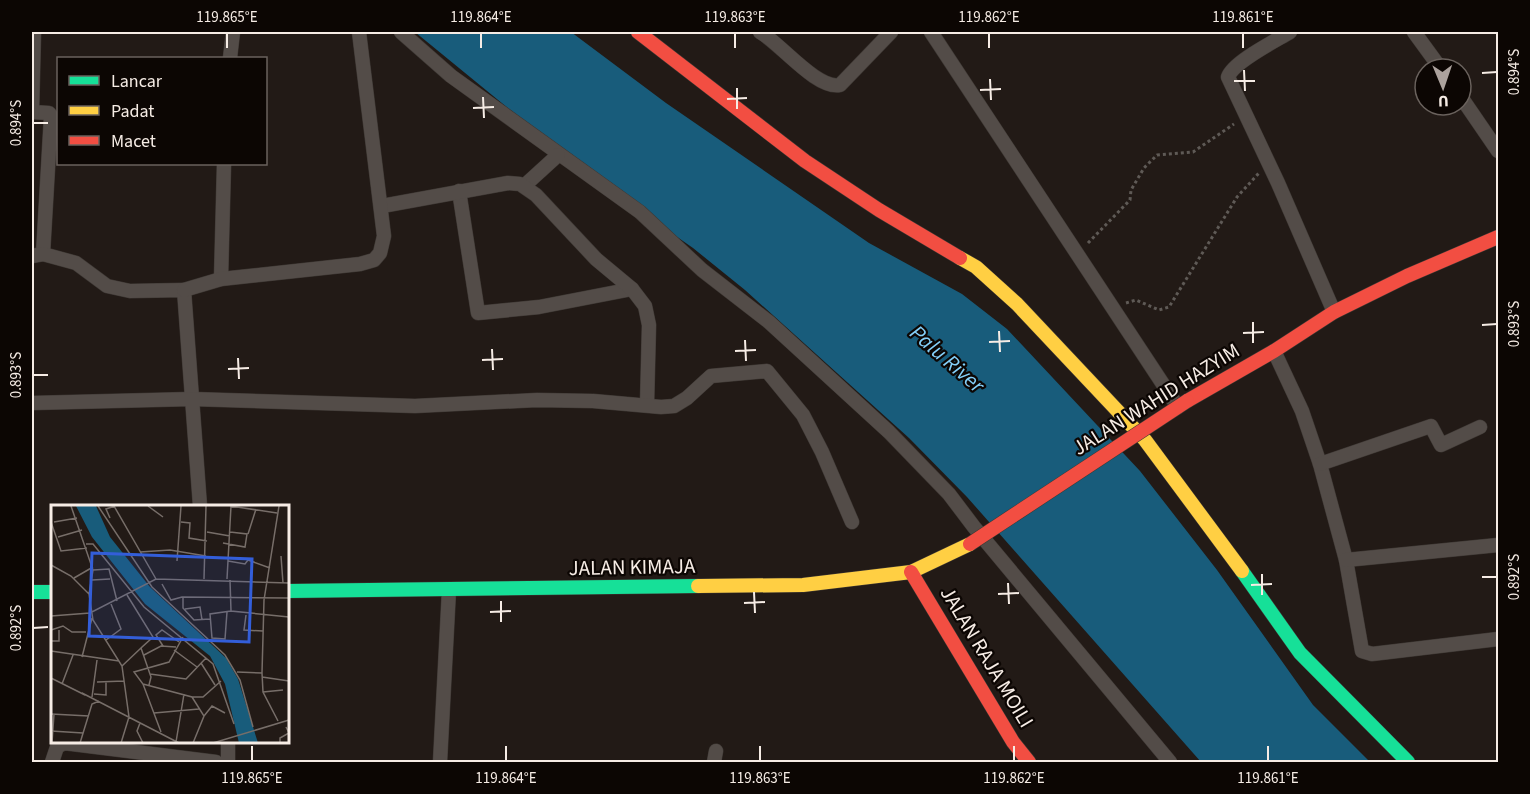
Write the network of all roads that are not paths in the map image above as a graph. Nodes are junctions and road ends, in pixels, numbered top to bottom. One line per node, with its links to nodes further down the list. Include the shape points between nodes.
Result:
1 (34, 32): 13 (street)
2 (233, 32): 11 (street)
3 (359, 32): 20 (street)
4 (402, 32): 16 (street, via 451,76)
5 (638, 32): 52 (street, via 806,161 976,267 1017,304 1145,440 1300,653)
6 (760, 32): 7 (street, via 815,77 835,86)
7 (891, 32)
8 (931, 32): 30 (street, via 1115,311)
9 (1290, 32): 26 (street, via 1228,77)
10 (1414, 32): 12 (street)
11 (230, 57)
12 (1432, 57)
13 (32, 112): 22 (street, via 51,116)
14 (1473, 115): 15 (street)
15 (1498, 151)
16 (558, 155): 18 (street); 51 (street, via 640,213 702,270 785,336 889,432 950,494)
17 (224, 165): 23 (street)
18 (524, 186): 19 (street, via 508,183); 24 (street, via 559,217 596,259)
19 (459, 190): 20 (street); 24 (street, via 478,314)
20 (382, 206): 23 (street, via 383,244 374,260)
21 (1498, 237): 26 (street, JALAN WAHID HAZYIM)
22 (37, 255): 25 (street, via 76,263 107,286 130,291)
23 (221, 279): 25 (street)
24 (632, 289): 31 (street, via 645,306 649,325)
25 (184, 291): 28 (street)
26 (1334, 312): 27 (street, JALAN WAHID HAZYIM)
27 (1274, 351): 30 (street, JALAN WAHID HAZYIM); 33 (street, via 1302,411)
28 (192, 399): 29 (street); 31 (street, via 415,406 593,400); 34 (street)
29 (32, 403)
30 (1183, 404): 36 (street, JALAN WAHID HAZYIM, bridge)
31 (647, 405): 35 (street, via 674,406 715,375 769,371 803,415)
32 (1480, 427): 33 (street, via 1441,445 1431,426)
33 (1320, 464): 38 (street)
34 (200, 505)
35 (852, 522)
36 (970, 544): 39 (street, JALAN KIMAJA)
37 (1498, 545): 38 (street)
38 (1346, 560): 44 (street, via 1358,637 1366,654)
39 (911, 572): 40 (street, JALAN KIMAJA, via 803,585); 50 (street, JALAN RAJA MOILI)
40 (449, 590): 41 (street, JALAN KIMAJA); 49 (street)
41 (290, 591)
42 (32, 592): 43 (street)
43 (51, 592)
44 (1498, 639)
45 (228, 743): 48 (street)
46 (52, 762): 47 (street, via 57,747 64,743)
47 (216, 762)
48 (228, 762)
49 (440, 762)
50 (1029, 762)
51 (1170, 762)
52 (1408, 762)

